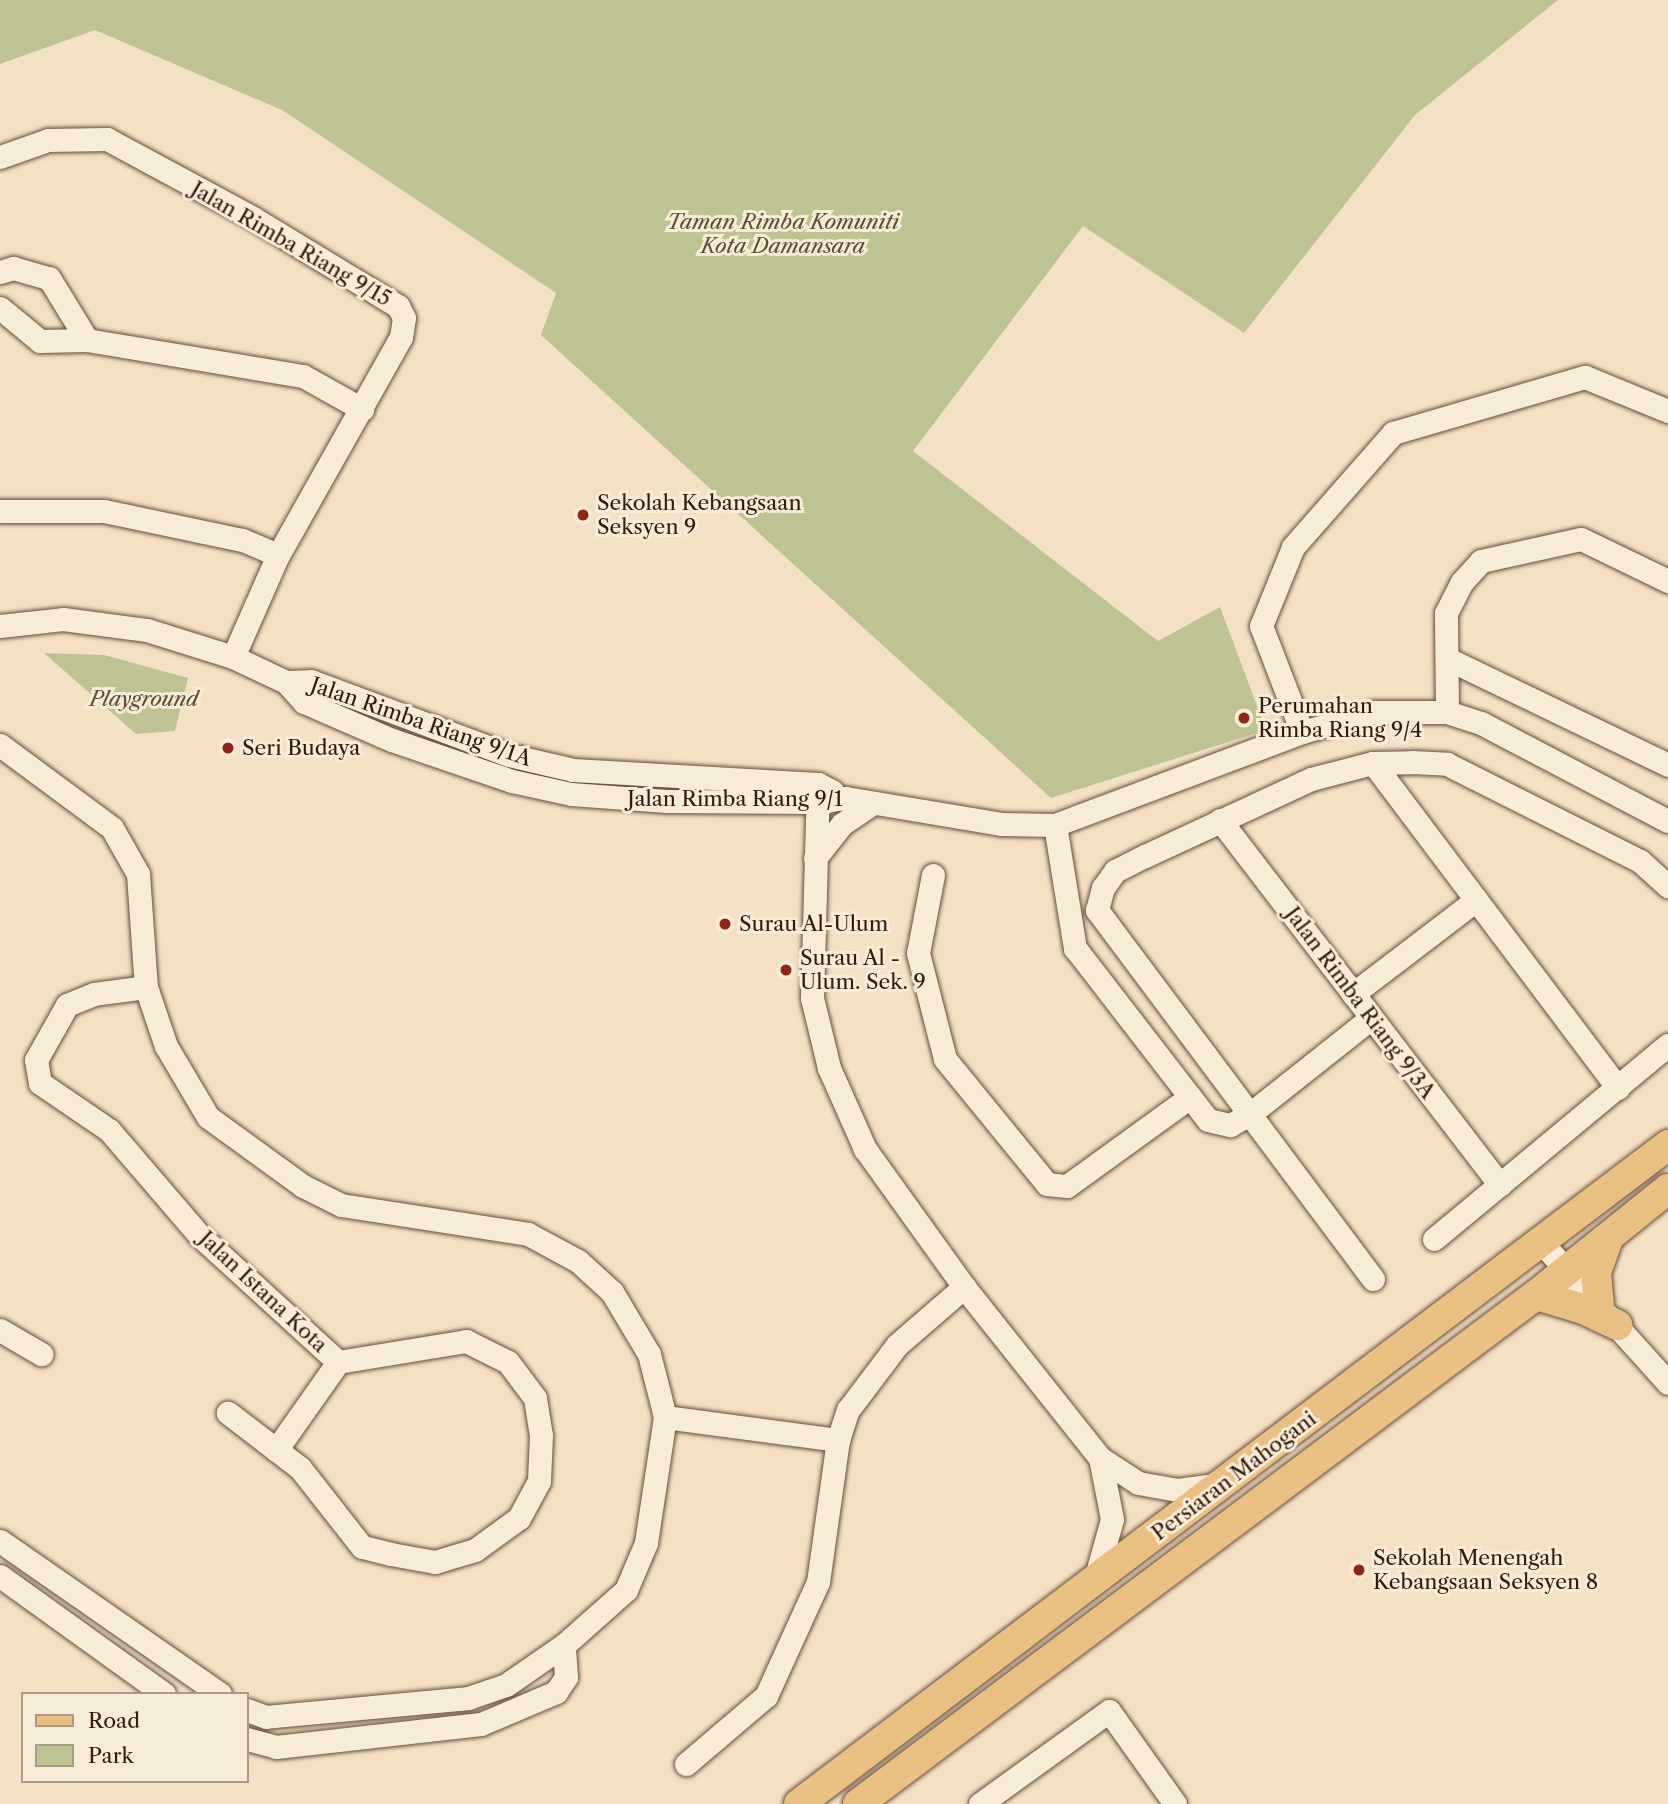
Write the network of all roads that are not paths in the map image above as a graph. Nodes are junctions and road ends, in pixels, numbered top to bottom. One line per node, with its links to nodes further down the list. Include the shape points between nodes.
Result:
1 (0, 157): 5 (street, Jalan Rimba Riang 9/15, via 48,140 107,139 253,218 398,306 404,318 401,337)
2 (0, 272): 4 (street, via 13,268 49,278)
3 (0, 307): 4 (street, via 40,341)
4 (87, 340): 5 (street, via 303,376)
5 (362, 409): 8 (street, Jalan Rimba Riang 9/15)
6 (1668, 411): 16 (street, via 1585,377 1393,433 1293,547 1261,626)
7 (0, 511): 8 (street, via 104,511 242,540)
8 (278, 555): 11 (street, Jalan Rimba Riang 9/15)
9 (1668, 581): 12 (street, via 1581,539 1481,561 1462,582 1446,613 1444,631)
10 (0, 626): 11 (street, Jalan Rimba Riang 9/1, via 63,619 147,631)
11 (233, 657): 13 (street, Jalan Rimba Riang 9/1)
12 (1450, 660): 14 (street); 20 (street)
13 (286, 682): 15 (street, Jalan Rimba Riang 9/1A, via 311,681); 17 (street, Jalan Rimba Riang 9/1, via 304,702)
14 (1447, 712): 16 (street, Jalan Rimba Riang 9/1, via 1374,712); 25 (street, Jalan Rimba Riang 9/1, via 1481,723)
15 (401, 716): 17 (street); 21 (street, Jalan Rimba Riang 9/1A, via 509,755 573,769)
16 (1302, 732): 26 (street, Jalan Rimba Riang 9/1)
17 (391, 740): 22 (street, Jalan Rimba Riang 9/1, via 558,792)
18 (0, 745): 31 (street, via 112,828 138,874)
19 (1373, 763): 24 (street, via 1311,779); 29 (street, via 1447,764 1640,861); 30 (street)
20 (1668, 765)
21 (818, 793): 22 (street, Jalan Rimba Riang 9/1); 23 (street, Jalan Rimba Riang 9/1); 27 (street)
22 (770, 802): 27 (street, via 793,814)
23 (873, 803): 26 (street, Jalan Rimba Riang 9/1, via 1001,824); 27 (street, via 842,824)
24 (1220, 820): 32 (street, Jalan Rimba Riang 9/3A); 37 (street, via 1115,871 1102,888 1097,910)
25 (1668, 821)
26 (1055, 825): 36 (street, via 1075,948)
27 (815, 852): 46 (street, via 810,974 829,1069 865,1149)
28 (933, 875): 36 (street, via 918,953 945,1059 1047,1184 1067,1186)
29 (1668, 886)
30 (1476, 900): 32 (street); 35 (street)
31 (146, 988): 51 (street, Jalan Istana Kota, via 94,994 67,1005 36,1060 40,1083 108,1130 200,1236); 54 (street, via 166,1046 208,1117 303,1186 341,1205 527,1234 578,1261 611,1292 649,1354)
32 (1353, 994): 33 (street, Jalan Rimba Riang 9/3A)
33 (1371, 1018): 37 (street); 39 (street, Jalan Rimba Riang 9/3A)
34 (1668, 1045): 35 (street)
35 (1618, 1088): 39 (street)
36 (1190, 1097): 37 (street, via 1208,1120 1230,1125)
37 (1250, 1114): 45 (street)
38 (1668, 1145): 43 (main road, Persiaran Mahogani)
39 (1500, 1185): 42 (street)
40 (1668, 1189): 41 (main road, Persiaran Mahogani)
41 (1609, 1237): 44 (main road, Persiaran Mahogani); 48 (main road, via 1596,1272)
42 (1434, 1239)
43 (1542, 1243): 44 (street); 58 (main road, Persiaran Mahogani)
44 (1567, 1270): 47 (main road, Persiaran Mahogani); 48 (street)
45 (1373, 1279)
46 (964, 1287): 55 (street, via 869,1376 848,1409); 57 (street)
47 (1536, 1295): 48 (main road); 69 (main road, Persiaran Mahogani)
48 (1608, 1315): 52 (street)
49 (0, 1330): 50 (street)
50 (41, 1354)
51 (338, 1362): 56 (street); 56 (street, Jalan Istana Kota, via 466,1341 508,1362 535,1398 541,1435 539,1481 519,1518 475,1550 435,1562 362,1547 325,1496)
52 (1668, 1383)
53 (228, 1413): 56 (street, Jalan Istana Kota)
54 (665, 1417): 55 (street); 62 (street, via 646,1543 626,1590)
55 (838, 1440): 67 (street, via 818,1582 766,1696)
56 (276, 1450)
57 (1100, 1458): 58 (street, via 1138,1483 1159,1488); 61 (street, via 1112,1519)
58 (1223, 1484): 61 (main road, Persiaran Mahogani)
59 (0, 1541): 64 (street)
60 (0, 1576): 63 (street)
61 (1094, 1581): 68 (main road, Persiaran Mahogani)
62 (564, 1645): 65 (street, via 506,1685 469,1698 265,1717); 66 (street, via 566,1677 556,1692 481,1724 276,1747)
63 (161, 1692)
64 (217, 1692)
65 (248, 1710)
66 (248, 1739)
67 (686, 1764)
68 (799, 1804)
69 (858, 1804)
70 (979, 1804): 71 (street, via 1109,1711)
71 (1175, 1804)

